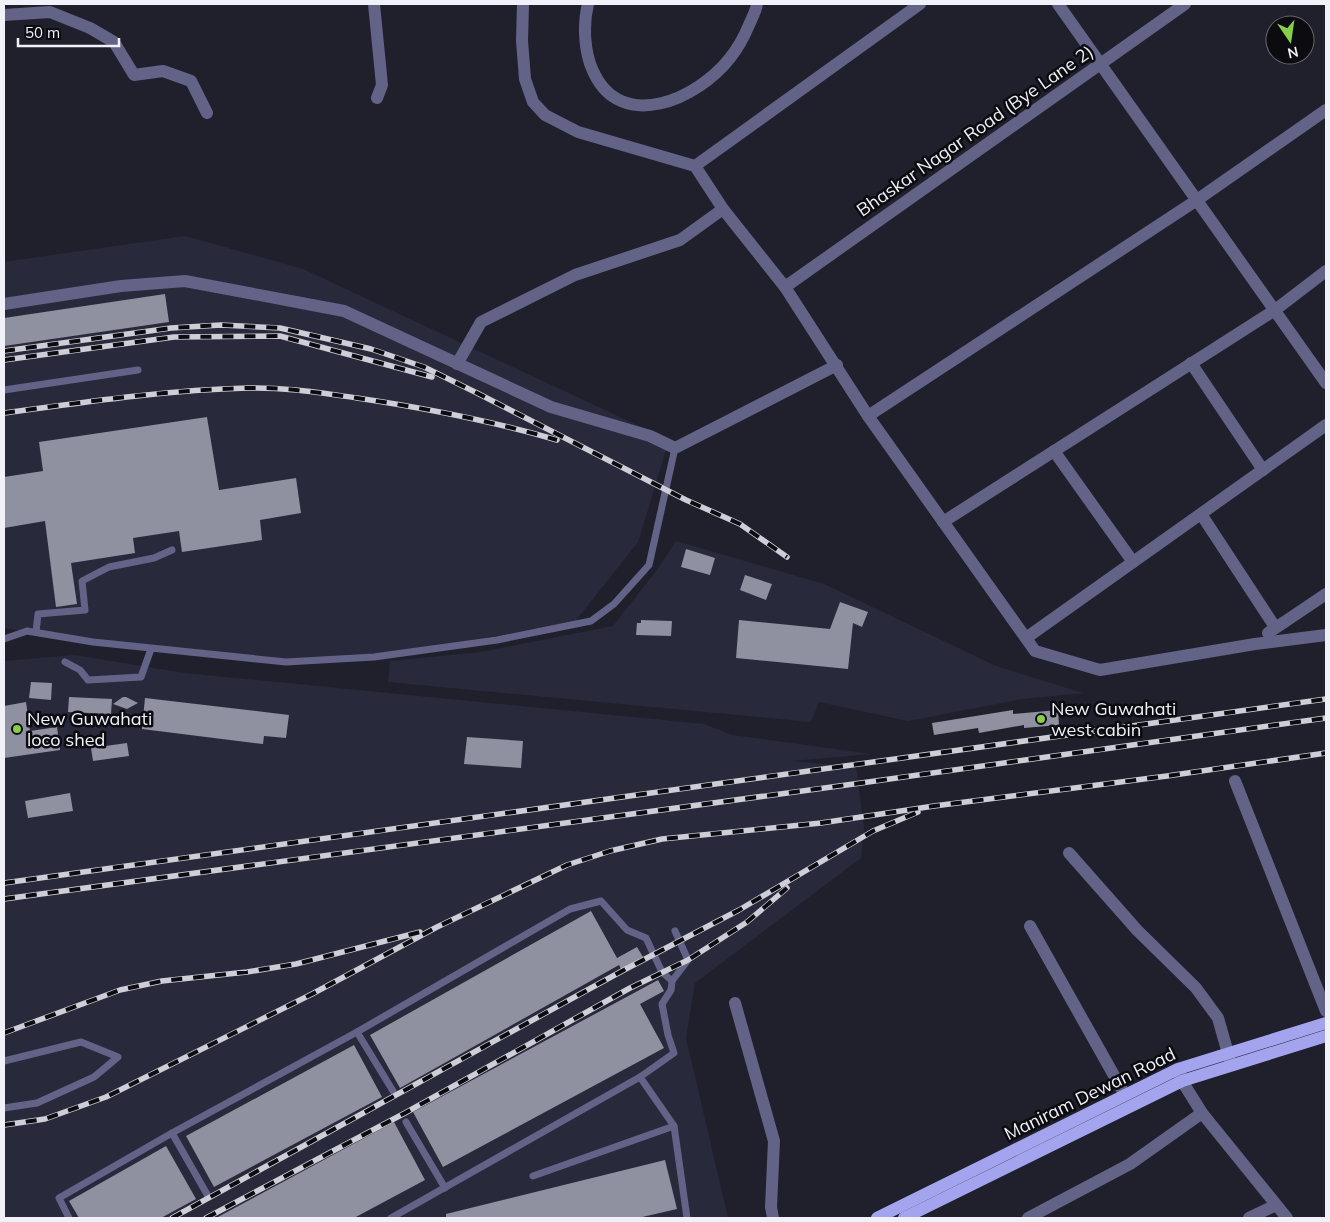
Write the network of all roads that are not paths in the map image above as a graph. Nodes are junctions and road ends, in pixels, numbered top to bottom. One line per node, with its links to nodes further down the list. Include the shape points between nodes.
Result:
1 (374, 4): 11 (street, via 382,85)
2 (523, 4): 14 (street, via 525,79 534,102 545,115 578,132)
3 (588, 4): 4 (street, via 587,58 597,81 612,98 644,107 665,103 689,92 722,65 743,38)
4 (757, 4)
5 (920, 4): 14 (street)
6 (1058, 4): 10 (street)
7 (1185, 4): 10 (street, Bhaskar Nagar Road (Bye Lane 2))
8 (50, 8): 9 (street); 13 (street, via 114,42 134,75 163,71 191,81)
9 (4, 14)
10 (1100, 64): 15 (street); 18 (street, Bhaskar Nagar Road (Bye Lane 2))
11 (377, 98)
12 (1326, 110): 15 (street)
13 (207, 113)
14 (695, 166): 16 (street)
15 (1197, 200): 20 (street); 27 (street)
16 (722, 209): 18 (street); 22 (street, via 680,240 575,275 482,322)
17 (1326, 271): 20 (street)
18 (785, 286): 23 (street)
19 (4, 304): 22 (street, via 121,286 184,281 344,311)
20 (1275, 310): 21 (street); 25 (street)
21 (1192, 363): 30 (street); 31 (street)
22 (457, 364): 29 (street, via 551,407 650,436)
23 (837, 365): 27 (street); 29 (street)
24 (138, 370): 26 (lane)
25 (1326, 383)
26 (4, 390)
27 (868, 416): 33 (street)
28 (1326, 425): 31 (street)
29 (676, 448): 43 (lane, via 649,565 614,604 591,621 497,640 374,657 286,662)
30 (1054, 451): 33 (street); 35 (street)
31 (1262, 470): 32 (street)
32 (1201, 514): 35 (street); 37 (street)
33 (943, 522): 40 (street)
34 (172, 550): 38 (lane, via 154,558 110,567 82,581 85,610 38,614)
35 (1133, 562): 40 (street)
36 (1326, 594): 37 (street)
37 (1275, 627): 42 (street)
38 (36, 632): 41 (lane, via 27,630); 43 (lane)
39 (1326, 635): 42 (street)
40 (1026, 638): 42 (street, via 1035,651 1100,670)
41 (4, 639)
42 (1255, 644)
43 (152, 649): 44 (lane, via 141,677 88,680 80,670)
44 (65, 662)
45 (1235, 781): 51 (street)
46 (1069, 853): 55 (street, via 1137,930 1196,988 1218,1018)
47 (1030, 926): 60 (street)
48 (675, 931): 49 (lane, via 688,960)
49 (672, 981): 53 (lane, via 662,972 646,938 627,930 601,900 570,909); 58 (lane, via 671,990 662,1004 674,1053)
50 (735, 1004): 73 (street, via 774,1141)
51 (1326, 1011)
52 (1326, 1023): 55 (main road, Maniram Dewan Road)
53 (357, 1032): 59 (lane); 65 (lane)
54 (1326, 1036): 55 (main road, Maniram Dewan Road)
55 (1230, 1059): 57 (main road, Maniram Dewan Road)
56 (4, 1061): 61 (lane, via 80,1042 118,1057 94,1077 37,1104)
57 (1180, 1075): 60 (main road, Maniram Dewan Road); 62 (street); 75 (main road, Maniram Dewan Road)
58 (640, 1077): 64 (lane); 67 (lane)
59 (393, 1090)
60 (1125, 1095): 74 (main road, Maniram Dewan Road)
61 (4, 1108)
62 (1202, 1113): 69 (street); 76 (street, via 1130,1164)
63 (406, 1122): 67 (lane)
64 (674, 1126): 66 (lane); 72 (lane)
65 (172, 1133): 68 (lane); 70 (lane, via 59,1198)
66 (533, 1176)
67 (445, 1188): 71 (lane)
68 (208, 1196)
69 (1276, 1205): 77 (street); 78 (street)
70 (70, 1218)
71 (391, 1218)
72 (687, 1218)
73 (773, 1218)
74 (877, 1218)
75 (904, 1218)
76 (1028, 1218)
77 (1250, 1218)
78 (1287, 1218)

